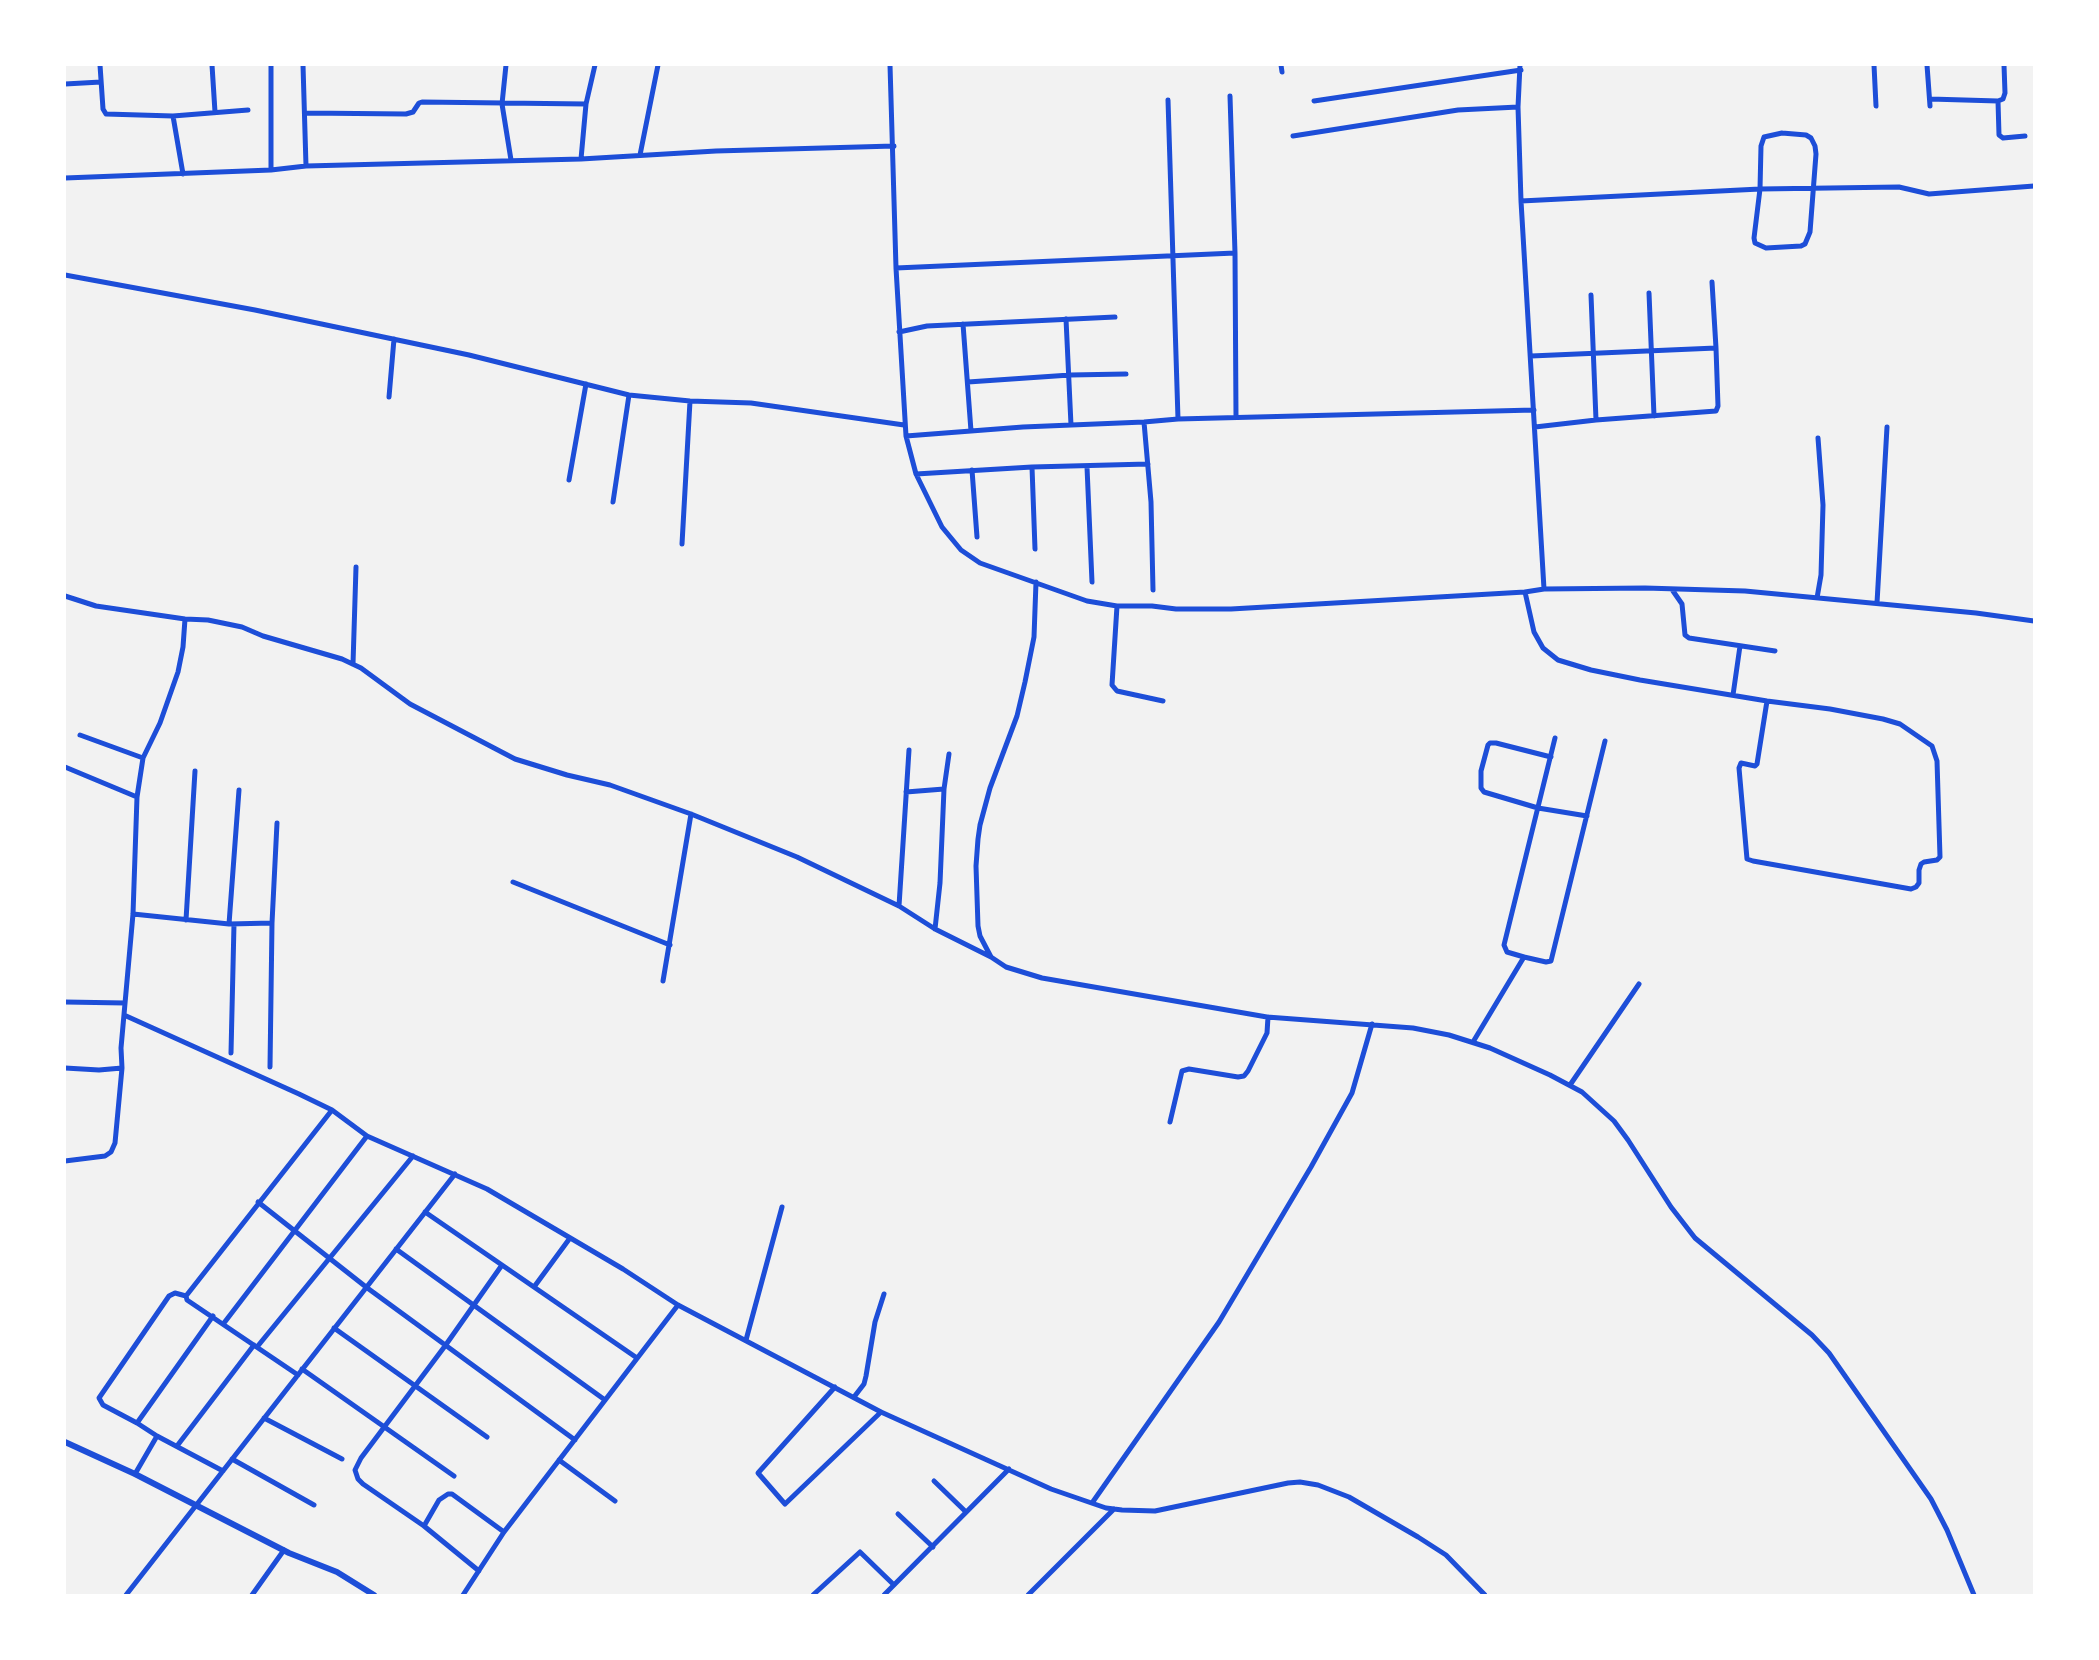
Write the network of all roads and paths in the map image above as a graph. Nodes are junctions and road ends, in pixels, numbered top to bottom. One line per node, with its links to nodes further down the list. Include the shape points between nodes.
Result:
1 (100, 65): 15 (street)
2 (212, 65): 26 (street)
3 (271, 65): 36 (street)
4 (303, 65): 27 (street)
5 (506, 65): 21 (street)
6 (595, 65): 22 (street)
7 (658, 65): 32 (street)
8 (890, 65): 31 (street)
9 (1282, 65): 14 (street)
10 (1874, 65): 23 (street)
11 (1927, 65): 20 (street, via 1930,103)
12 (2004, 65): 20 (street, via 2005,93)
13 (1520, 68): 19 (street); 24 (street)
14 (1282, 72)
15 (101, 82): 16 (street); 28 (street, via 106,114)
16 (65, 84)
17 (1230, 96): 43 (street)
18 (1168, 100): 44 (street)
19 (1314, 101)
20 (1998, 101): 30 (street, via 1998,134 2003,138)
21 (502, 104): 22 (street); 27 (street, via 422,102 406,114); 34 (street)
22 (586, 104): 33 (street)
23 (1876, 106)
24 (1518, 107): 29 (street, via 1458,110); 42 (street)
25 (248, 110): 26 (street)
26 (215, 112): 28 (street)
27 (306, 113): 35 (street)
28 (173, 116): 37 (street)
29 (1293, 136)
30 (2025, 136)
31 (894, 146): 32 (street); 45 (street)
32 (640, 155): 33 (street)
33 (581, 159): 34 (street)
34 (511, 160): 35 (street)
35 (306, 166): 36 (street)
36 (271, 170): 37 (street)
37 (183, 174): 38 (street)
38 (65, 178)
39 (2034, 186): 40 (street, via 1929,194 1899,187)
40 (1814, 188): 41 (street); 41 (street, via 1813,142 1806,135 1782,133 1764,137); 41 (street, via 1805,244 1766,248 1754,238)
41 (1760, 189): 42 (street)
42 (1521, 201): 58 (street)
43 (1235, 253): 44 (street); 68 (street)
44 (1174, 255): 45 (street); 69 (street)
45 (896, 268): 53 (street)
46 (65, 275): 54 (street)
47 (1712, 282): 55 (street)
48 (1649, 293): 56 (street)
49 (1591, 295): 57 (street)
50 (1115, 317): 51 (street)
51 (1066, 319): 52 (street); 60 (street)
52 (963, 324): 53 (street); 61 (street)
53 (900, 331): 72 (street)
54 (394, 339): 62 (street); 64 (street)
55 (1716, 348): 56 (street); 67 (street, via 1716,411)
56 (1651, 351): 57 (street); 67 (street)
57 (1593, 353): 58 (street); 70 (street)
58 (1531, 356): 66 (street)
59 (1126, 374): 60 (street)
60 (1070, 375): 61 (street); 73 (street)
61 (968, 382): 76 (street)
62 (586, 384): 63 (street); 84 (street)
63 (629, 395): 65 (street); 85 (street)
64 (389, 397)
65 (690, 401): 72 (street, via 751,403); 87 (street)
66 (1534, 411): 68 (street); 74 (street)
67 (1654, 416): 70 (street)
68 (1236, 417): 69 (street)
69 (1178, 419): 71 (street)
70 (1596, 420): 74 (street)
71 (1144, 422): 73 (street); 79 (street)
72 (904, 425): 77 (street)
73 (1071, 425): 76 (street)
74 (1535, 427): 92 (street)
75 (1887, 427): 98 (street)
76 (971, 432): 77 (street)
77 (906, 436): 83 (street)
78 (1818, 438): 97 (street, via 1823,505)
79 (1148, 464): 81 (street); 93 (street)
80 (1032, 467): 81 (street); 82 (street); 88 (street)
81 (1087, 467): 91 (street)
82 (972, 470): 83 (street); 86 (street)
83 (916, 474): 90 (street, via 942,527 961,550 980,564)
84 (569, 480)
85 (613, 502)
86 (977, 537)
87 (682, 544)
88 (1035, 549)
89 (356, 567): 104 (street)
90 (1036, 582): 99 (street, via 1087,601); 133 (street, via 1034,637 1025,682 978,839 978,926)
91 (1091, 582)
92 (1544, 589): 94 (street); 95 (street)
93 (1153, 590)
94 (1673, 591): 97 (street); 102 (street, via 1682,604 1685,635)
95 (1525, 592): 99 (street, via 1231,608); 105 (street, via 1534,632 1543,648 1558,660)
96 (65, 596): 100 (street, via 96,606)
97 (1817, 598): 98 (street)
98 (1877, 603): 101 (street)
99 (1117, 606): 106 (street, via 1111,685 1117,691)
100 (185, 619): 104 (street, via 242,627); 114 (street, via 178,672)
101 (2034, 621)
102 (1740, 646): 103 (street); 105 (street)
103 (1775, 651)
104 (353, 664): 122 (street, via 410,704 515,759 610,785)
105 (1732, 695): 107 (street)
106 (1163, 701)
107 (1767, 701): 107 (street, via 1899,724 1932,746 1937,761 1940,857 1922,864 1916,887 1747,859 1739,768 1741,763 1758,764)
108 (80, 735): 114 (street)
109 (1555, 738): 113 (street)
110 (1605, 741): 123 (street)
111 (909, 751): 119 (street)
112 (948, 754): 117 (street)
113 (1551, 757): 121 (street); 121 (street, via 1496,743 1488,745 1481,771 1484,792)
114 (144, 758): 120 (street)
115 (65, 767): 120 (street)
116 (195, 771): 128 (street)
117 (944, 789): 119 (street); 131 (street)
118 (239, 790): 130 (street)
119 (906, 792): 126 (street)
120 (136, 797): 127 (street)
121 (1538, 808): 123 (street); 134 (street, via 1504,945 1507,952)
122 (691, 814): 126 (street, via 797,857); 132 (street)
123 (1587, 816): 134 (street, via 1551,961)
124 (277, 823): 129 (street)
125 (513, 882): 132 (street)
126 (899, 906): 131 (street)
127 (133, 914): 128 (street); 138 (street)
128 (186, 920): 130 (street)
129 (272, 923): 130 (street); 144 (street)
130 (231, 924): 143 (street)
131 (936, 929): 133 (street)
132 (670, 945): 135 (street)
133 (991, 957): 140 (street, via 1006,967 1042,978)
134 (1524, 957): 142 (street)
135 (663, 981)
136 (1639, 985): 147 (street)
137 (65, 1002): 138 (street)
138 (125, 1003): 139 (street)
139 (124, 1015): 146 (street); 148 (street)
140 (1268, 1017): 141 (street); 149 (street, via 1267,1033 1244,1076 1182,1071)
141 (1372, 1024): 142 (street, via 1432,1031); 198 (street, via 1352,1093 1311,1167 1219,1322)
142 (1473, 1042): 147 (street)
143 (231, 1053)
144 (270, 1067)
145 (65, 1068): 146 (street)
146 (122, 1068): 152 (street, via 111,1152)
147 (1570, 1085): 218 (street, via 1614,1121 1695,1238 1829,1353 1931,1499)
148 (332, 1110): 150 (street); 154 (street)
149 (1170, 1122)
150 (367, 1136): 151 (street); 157 (street)
151 (413, 1156): 153 (street); 160 (street)
152 (65, 1161)
153 (455, 1174): 156 (street); 158 (street)
154 (258, 1202): 157 (street); 165 (street)
155 (782, 1207): 171 (street)
156 (425, 1212): 159 (street); 161 (street)
157 (294, 1231): 160 (street); 169 (street)
158 (570, 1238): 163 (street); 166 (street)
159 (396, 1249): 162 (street); 167 (street)
160 (329, 1258): 162 (street); 172 (street)
161 (502, 1265): 163 (street); 167 (street)
162 (366, 1287): 170 (street); 173 (street)
163 (534, 1287): 174 (street)
164 (884, 1294): 178 (street, via 864,1384)
165 (186, 1296): 168 (street); 182 (street, via 169,1296 99,1398 103,1405)
166 (678, 1305): 171 (street); 174 (street)
167 (474, 1306): 173 (street); 179 (street)
168 (213, 1316): 169 (street); 182 (street)
169 (224, 1323): 172 (street)
170 (334, 1328): 175 (street); 176 (street)
171 (746, 1340): 177 (street)
172 (256, 1346): 175 (street); 188 (street)
173 (445, 1346): 176 (street); 186 (street)
174 (637, 1358): 179 (street)
175 (300, 1372): 181 (street); 183 (street)
176 (415, 1386): 183 (street); 185 (street)
177 (835, 1387): 178 (street); 180 (street, via 758,1473 785,1504)
178 (854, 1397): 180 (street)
179 (605, 1400): 186 (street)
180 (881, 1412): 192 (street)
181 (264, 1418): 189 (street); 190 (street)
182 (137, 1423): 184 (street)
183 (385, 1427): 195 (street); 204 (street, via 355,1474)
184 (157, 1436): 188 (street); 194 (street)
185 (487, 1437)
186 (575, 1440): 191 (street)
187 (65, 1442): 194 (street)
188 (177, 1447): 193 (street)
189 (232, 1459): 193 (street); 199 (street)
190 (342, 1459)
191 (559, 1460): 197 (street); 205 (street)
192 (1009, 1469): 198 (street); 202 (street)
193 (223, 1471): 200 (street)
194 (135, 1474): 200 (street)
195 (454, 1476)
196 (934, 1481): 202 (street)
197 (615, 1501)
198 (1091, 1503): 201 (street)
199 (314, 1505)
200 (196, 1506): 207 (street); 210 (street)
201 (1114, 1509): 216 (street); 217 (street, via 1155,1511 1287,1483 1318,1485 1349,1497 1428,1543)
202 (966, 1513): 206 (street)
203 (898, 1514): 206 (street)
204 (424, 1526): 205 (street, via 439,1500 452,1494); 208 (street)
205 (505, 1532): 208 (street)
206 (933, 1546): 209 (street)
207 (284, 1550): 211 (street); 212 (street, via 337,1572)
208 (479, 1571): 213 (street)
209 (894, 1585): 214 (street, via 860,1552); 215 (street)
210 (126, 1595)
211 (252, 1595)
212 (374, 1595)
213 (463, 1595)
214 (813, 1595)
215 (884, 1595)
216 (1028, 1595)
217 (1485, 1595)
218 (1974, 1595)

